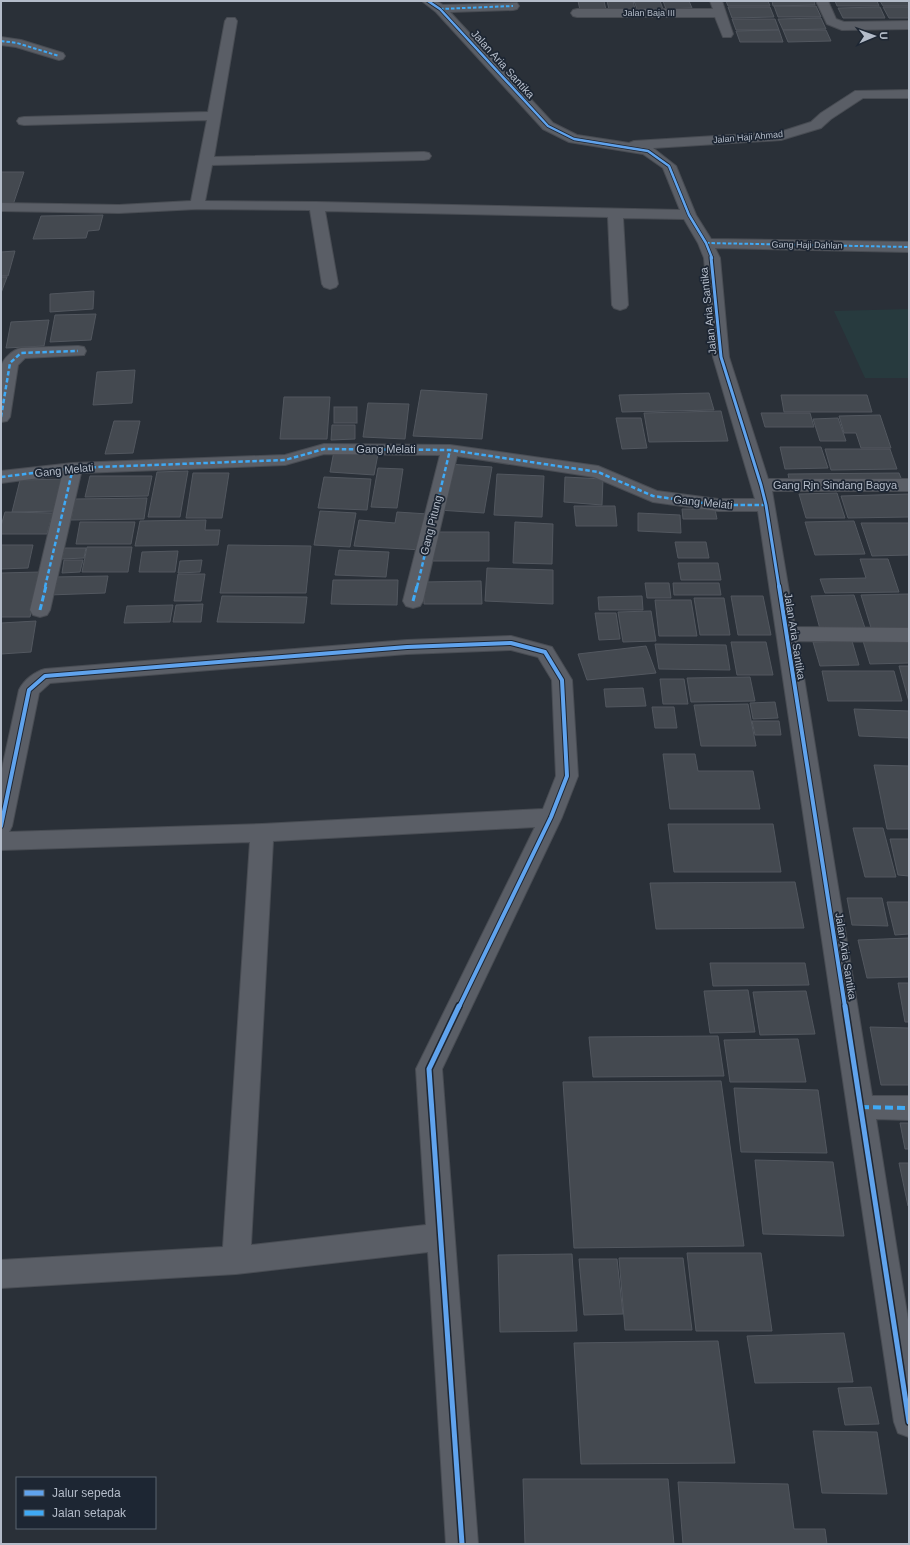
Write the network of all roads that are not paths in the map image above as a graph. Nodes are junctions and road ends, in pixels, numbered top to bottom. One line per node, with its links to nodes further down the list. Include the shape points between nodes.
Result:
1 (428, 1): 5 (street, Jalan Aria Santika)
2 (716, 1): 7 (street)
3 (822, 1): 9 (street, via 831,21 842,26)
4 (513, 6): 5 (street)
5 (440, 9): 16 (street, Jalan Aria Santika, via 548,126 574,139)
6 (577, 13): 7 (street, Jalan Baja III)
7 (720, 13): 10 (street)
8 (231, 21): 14 (street)
9 (909, 25)
10 (727, 34)
11 (1, 41): 12 (street, via 17,43)
12 (59, 56)
13 (909, 94): 16 (street, Jalan Haji Ahmad, via 860,94 816,125 781,136)
14 (214, 116): 15 (street); 18 (street)
15 (24, 121)
16 (624, 146): 23 (street, Jalan Aria Santika, via 648,151 669,166)
17 (424, 156): 18 (street)
18 (206, 161): 19 (street)
19 (197, 205): 20 (street); 21 (street, via 119,209)
20 (317, 206): 22 (street); 26 (street)
21 (1, 208)
22 (615, 213): 23 (street); 27 (street)
23 (689, 215): 24 (street, Jalan Aria Santika)
24 (706, 243): 25 (street, Gang Haji Dahlan); 34 (street, Jalan Aria Santika, via 712,258 721,357)
25 (909, 247)
26 (330, 284)
27 (620, 305)
28 (78, 351): 29 (street, via 21,353 10,363)
29 (1, 416)
30 (450, 450): 31 (street, Gang Melati, via 324,449 285,460); 34 (street, Gang Melati, via 598,472 652,496 718,506); 35 (street, Gang Pitung)
31 (72, 468): 32 (street, Gang Melati); 36 (street)
32 (1, 478)
33 (909, 485): 34 (street, Gang Rjn Sindang Bagya)
34 (764, 495): 37 (street, Jalan Aria Santika)
35 (413, 601)
36 (40, 610)
37 (786, 634): 38 (street); 43 (street, Jalan Aria Santika)
38 (909, 635)
39 (551, 817): 40 (street, via 567,776 562,680 545,652 511,643 407,647 45,676 29,690); 41 (street); 45 (street, via 429,1069)
40 (1, 826)
41 (262, 833): 42 (street); 46 (street)
42 (1, 841)
43 (861, 1107): 44 (street); 48 (street, Jalan Aria Santika)
44 (909, 1108)
45 (441, 1237): 46 (street); 49 (street)
46 (236, 1260): 47 (street)
47 (1, 1274)
48 (909, 1422)
49 (462, 1544)

